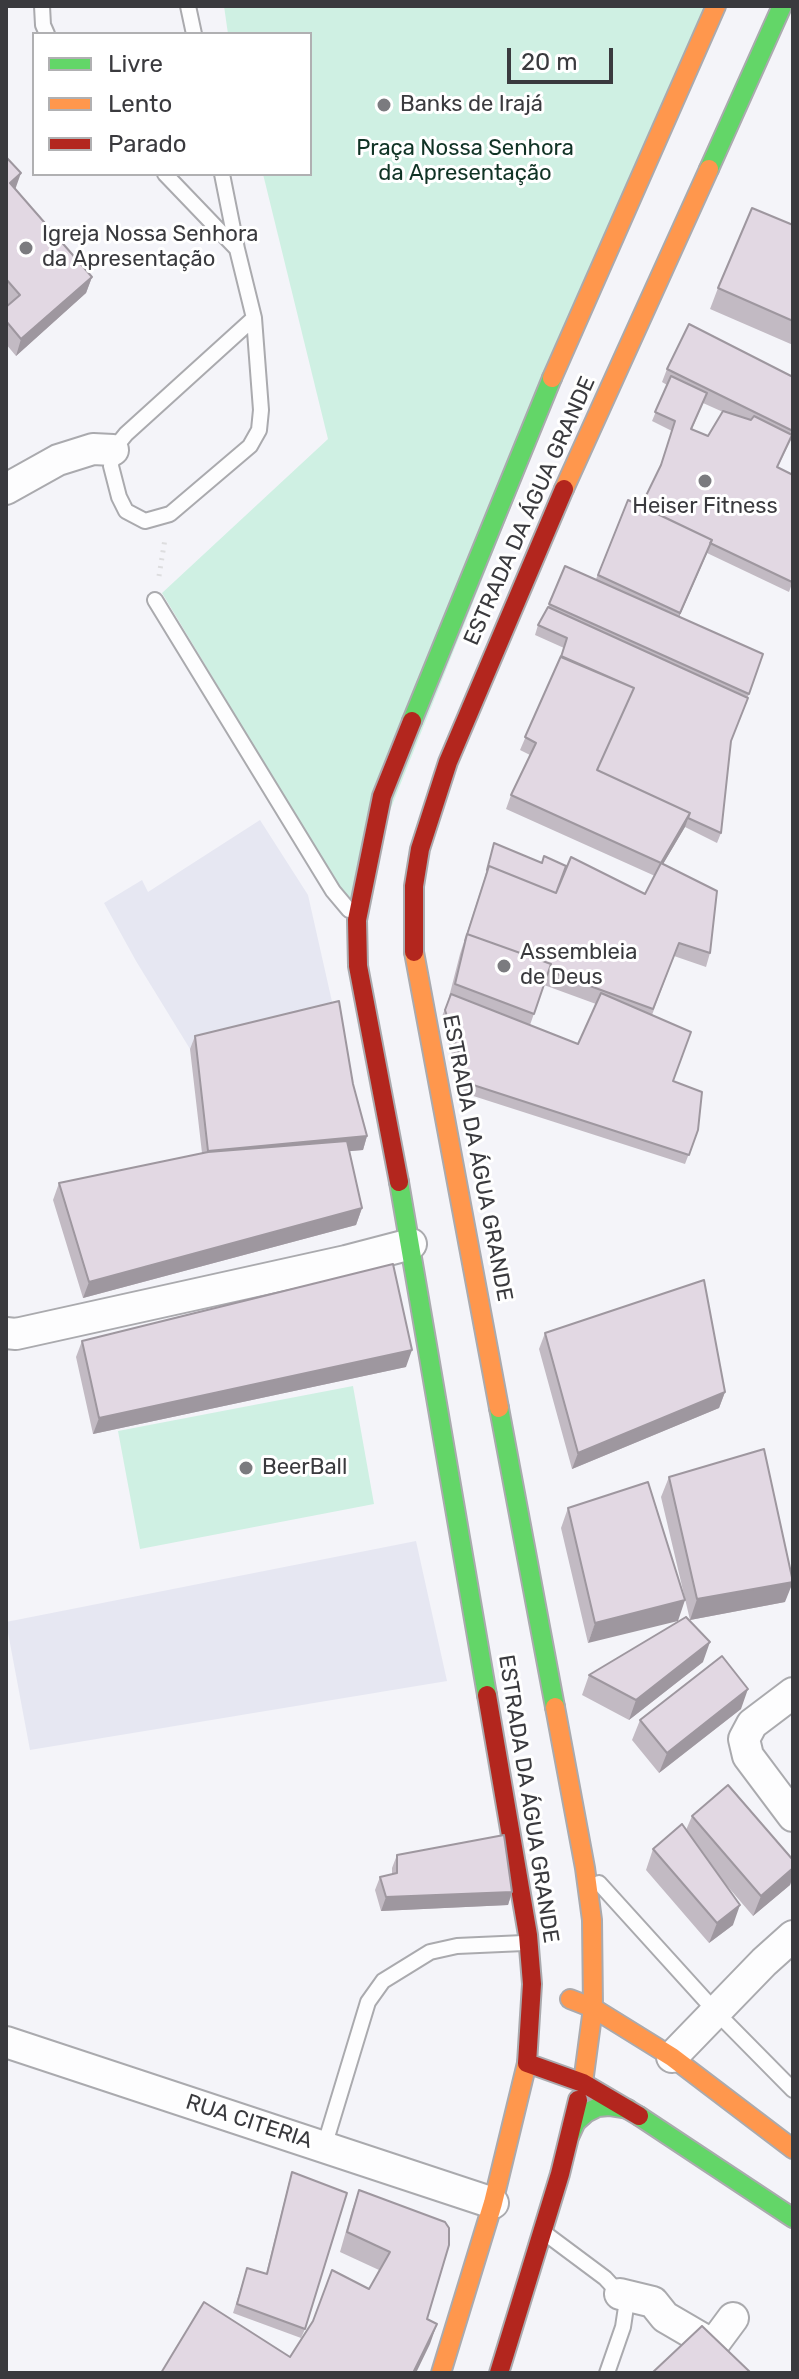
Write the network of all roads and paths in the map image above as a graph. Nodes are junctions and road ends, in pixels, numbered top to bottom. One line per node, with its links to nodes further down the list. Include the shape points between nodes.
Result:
1 (42, 6): 6 (lane)
2 (188, 6): 7 (lane)
3 (716, 6): 16 (main road, ESTRADA DA ÁGUA GRANDE, via 541,402 382,796)
4 (760, 6): 5 (main road)
5 (784, 13): 21 (main road, ESTRADA DA ÁGUA GRANDE, via 551,519 454,748 420,849 414,886 413,946)
6 (46, 32)
7 (194, 32)
8 (167, 176): 10 (lane)
9 (222, 176): 10 (lane)
10 (237, 249): 11 (lane)
11 (254, 318): 12 (lane); 14 (lane, via 259,430 250,446)
12 (113, 450): 13 (street, via 93,449 58,460); 14 (lane, via 111,466 126,511 145,521)
13 (6, 489)
14 (170, 514): 15 (path)
15 (155, 600): 16 (lane, via 333,891)
16 (357, 920): 17 (main road, ESTRADA DA ÁGUA GRANDE, via 358,966)
17 (411, 1244): 18 (street); 23 (main road, ESTRADA DA ÁGUA GRANDE)
18 (6, 1333)
19 (793, 1693): 20 (street, via 752,1724 744,1739 748,1756)
20 (793, 1816)
21 (585, 1868): 25 (main road, ESTRADA DA ÁGUA GRANDE, via 592,1920); 26 (lane)
22 (793, 1936): 26 (street)
23 (528, 1942): 24 (main road, ESTRADA DA ÁGUA GRANDE); 34 (lane, via 430,1952 383,1981 368,2002)
24 (546, 1990): 25 (main road); 29 (main road, ESTRADA DA ÁGUA GRANDE)
25 (593, 2008): 28 (main road); 30 (main road, ESTRADA DA ÁGUA GRANDE)
26 (716, 2012): 28 (street); 31 (lane)
27 (6, 2042): 34 (street, RUA CITERIA)
28 (672, 2057): 35 (main road)
29 (527, 2063): 30 (main road); 36 (main road, ESTRADA DA ÁGUA GRANDE)
30 (583, 2083): 32 (main road); 33 (main road, ESTRADA DA ÁGUA GRANDE)
31 (793, 2090)
32 (628, 2109): 33 (main road, via 598,2107 576,2122); 37 (main road)
33 (570, 2135): 38 (main road, ESTRADA DA ÁGUA GRANDE)
34 (324, 2147): 36 (street, RUA CITERIA)
35 (793, 2149)
36 (493, 2203): 41 (main road, ESTRADA DA ÁGUA GRANDE)
37 (793, 2218)
38 (542, 2231): 39 (lane); 42 (main road, ESTRADA DA ÁGUA GRANDE)
39 (620, 2294): 40 (street, via 653,2302 665,2317 713,2345); 43 (lane, via 626,2307 623,2327)
40 (733, 2318)
41 (441, 2373)
42 (499, 2373)
43 (607, 2373)

